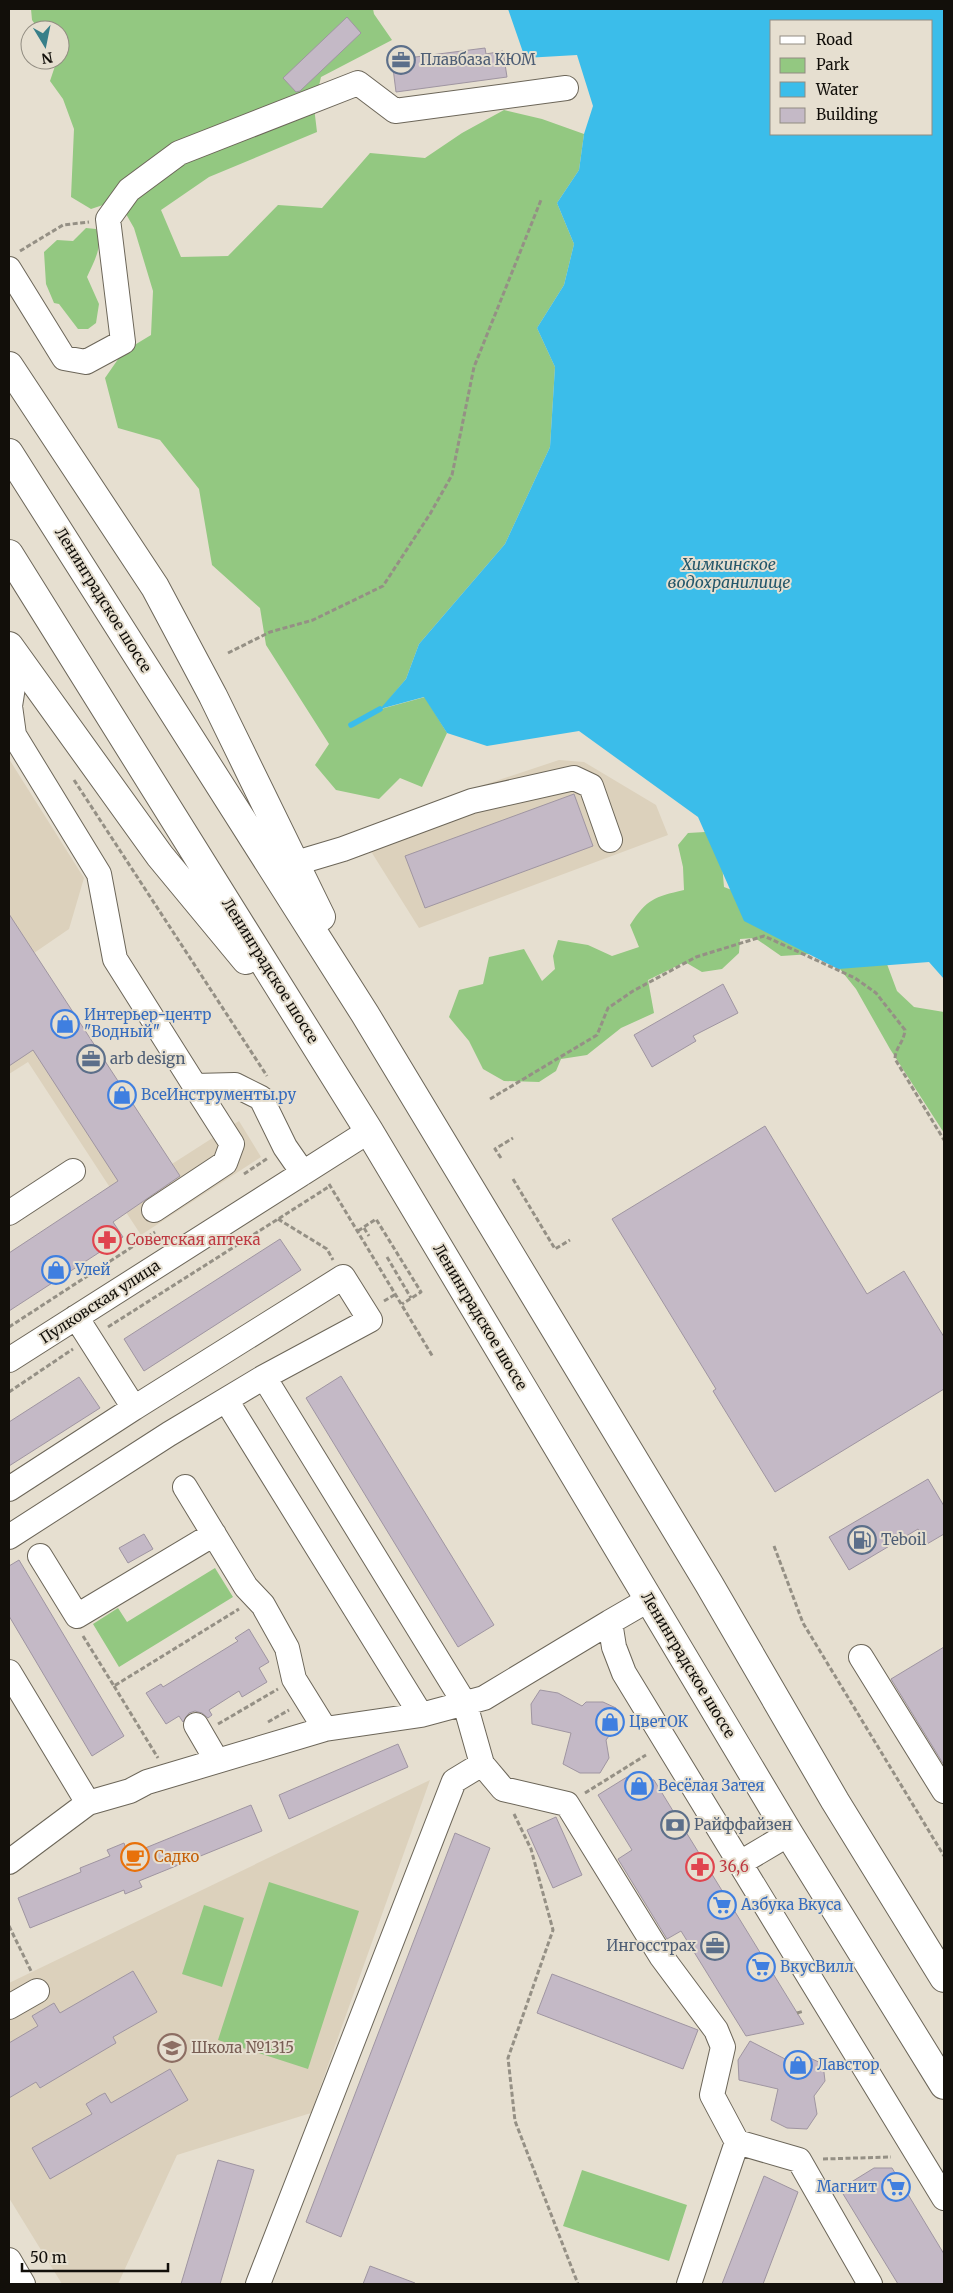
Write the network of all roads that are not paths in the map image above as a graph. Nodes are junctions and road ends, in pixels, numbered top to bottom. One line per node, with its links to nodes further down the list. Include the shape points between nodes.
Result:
1 (566, 88): 2 (street, via 395,111 358,83 179,153 129,190 108,219 124,342 86,362 64,358)
2 (13, 261)
3 (9, 366): 8 (main road, via 154,587 213,696)
4 (9, 453): 9 (main road, Ленинградское шоссе)
5 (9, 554): 10 (main road, Ленинградское шоссе)
6 (16, 657): 10 (main road, via 160,856); 11 (street, via 10,706 14,735 99,874 115,959)
7 (610, 840): 8 (street, via 590,786 574,778 472,801)
8 (296, 863): 9 (main road)
9 (366, 1014): 42 (main road, Ленинградское шоссе)
10 (316, 1045): 12 (main road, Ленинградское шоссе)
11 (195, 1086): 14 (street, via 235,1085 261,1098 285,1147); 15 (street, via 232,1144 225,1163)
12 (369, 1131): 14 (street, Пулковская улица); 27 (main road, Ленинградское шоссе)
13 (73, 1171): 16 (street)
14 (303, 1173): 17 (street, Пулковская улица)
15 (154, 1210)
16 (9, 1213)
17 (76, 1317): 18 (street, Пулковская улица); 21 (street)
18 (9, 1360)
19 (264, 1377): 20 (street); 21 (street, via 370,1320 343,1277); 31 (street)
20 (226, 1400): 25 (street); 32 (street)
21 (134, 1408): 23 (street)
22 (185, 1487): 24 (street)
23 (9, 1490)
24 (214, 1534): 26 (street, via 78,1616); 34 (street, via 288,1648 294,1679)
25 (9, 1537)
26 (40, 1556)
27 (648, 1600): 28 (street); 39 (main road, Ленинградское шоссе)
28 (610, 1622): 31 (street, via 484,1698); 41 (street, via 614,1647 624,1673)
29 (861, 1657): 37 (street)
30 (9, 1672): 38 (street)
31 (465, 1704): 32 (street); 36 (street)
32 (421, 1714): 34 (street)
33 (204, 1726): 35 (street)
34 (325, 1729): 35 (street)
35 (217, 1761): 38 (street)
36 (482, 1764): 46 (street, via 503,1789 567,1804 660,1956 716,2030 723,2047 712,2095); 50 (street, via 454,1781)
37 (944, 1791)
38 (88, 1803): 40 (street)
39 (789, 1834): 41 (street); 45 (main road, Ленинградское шоссе)
40 (9, 1862)
41 (740, 1863): 47 (street)
42 (944, 1978)
43 (38, 1991): 44 (street)
44 (9, 2007)
45 (944, 2085)
46 (737, 2142): 51 (street); 52 (street, via 800,2160)
47 (944, 2198)
48 (9, 2260): 49 (street)
49 (23, 2284)
50 (258, 2284)
51 (689, 2284)
52 (870, 2284)

